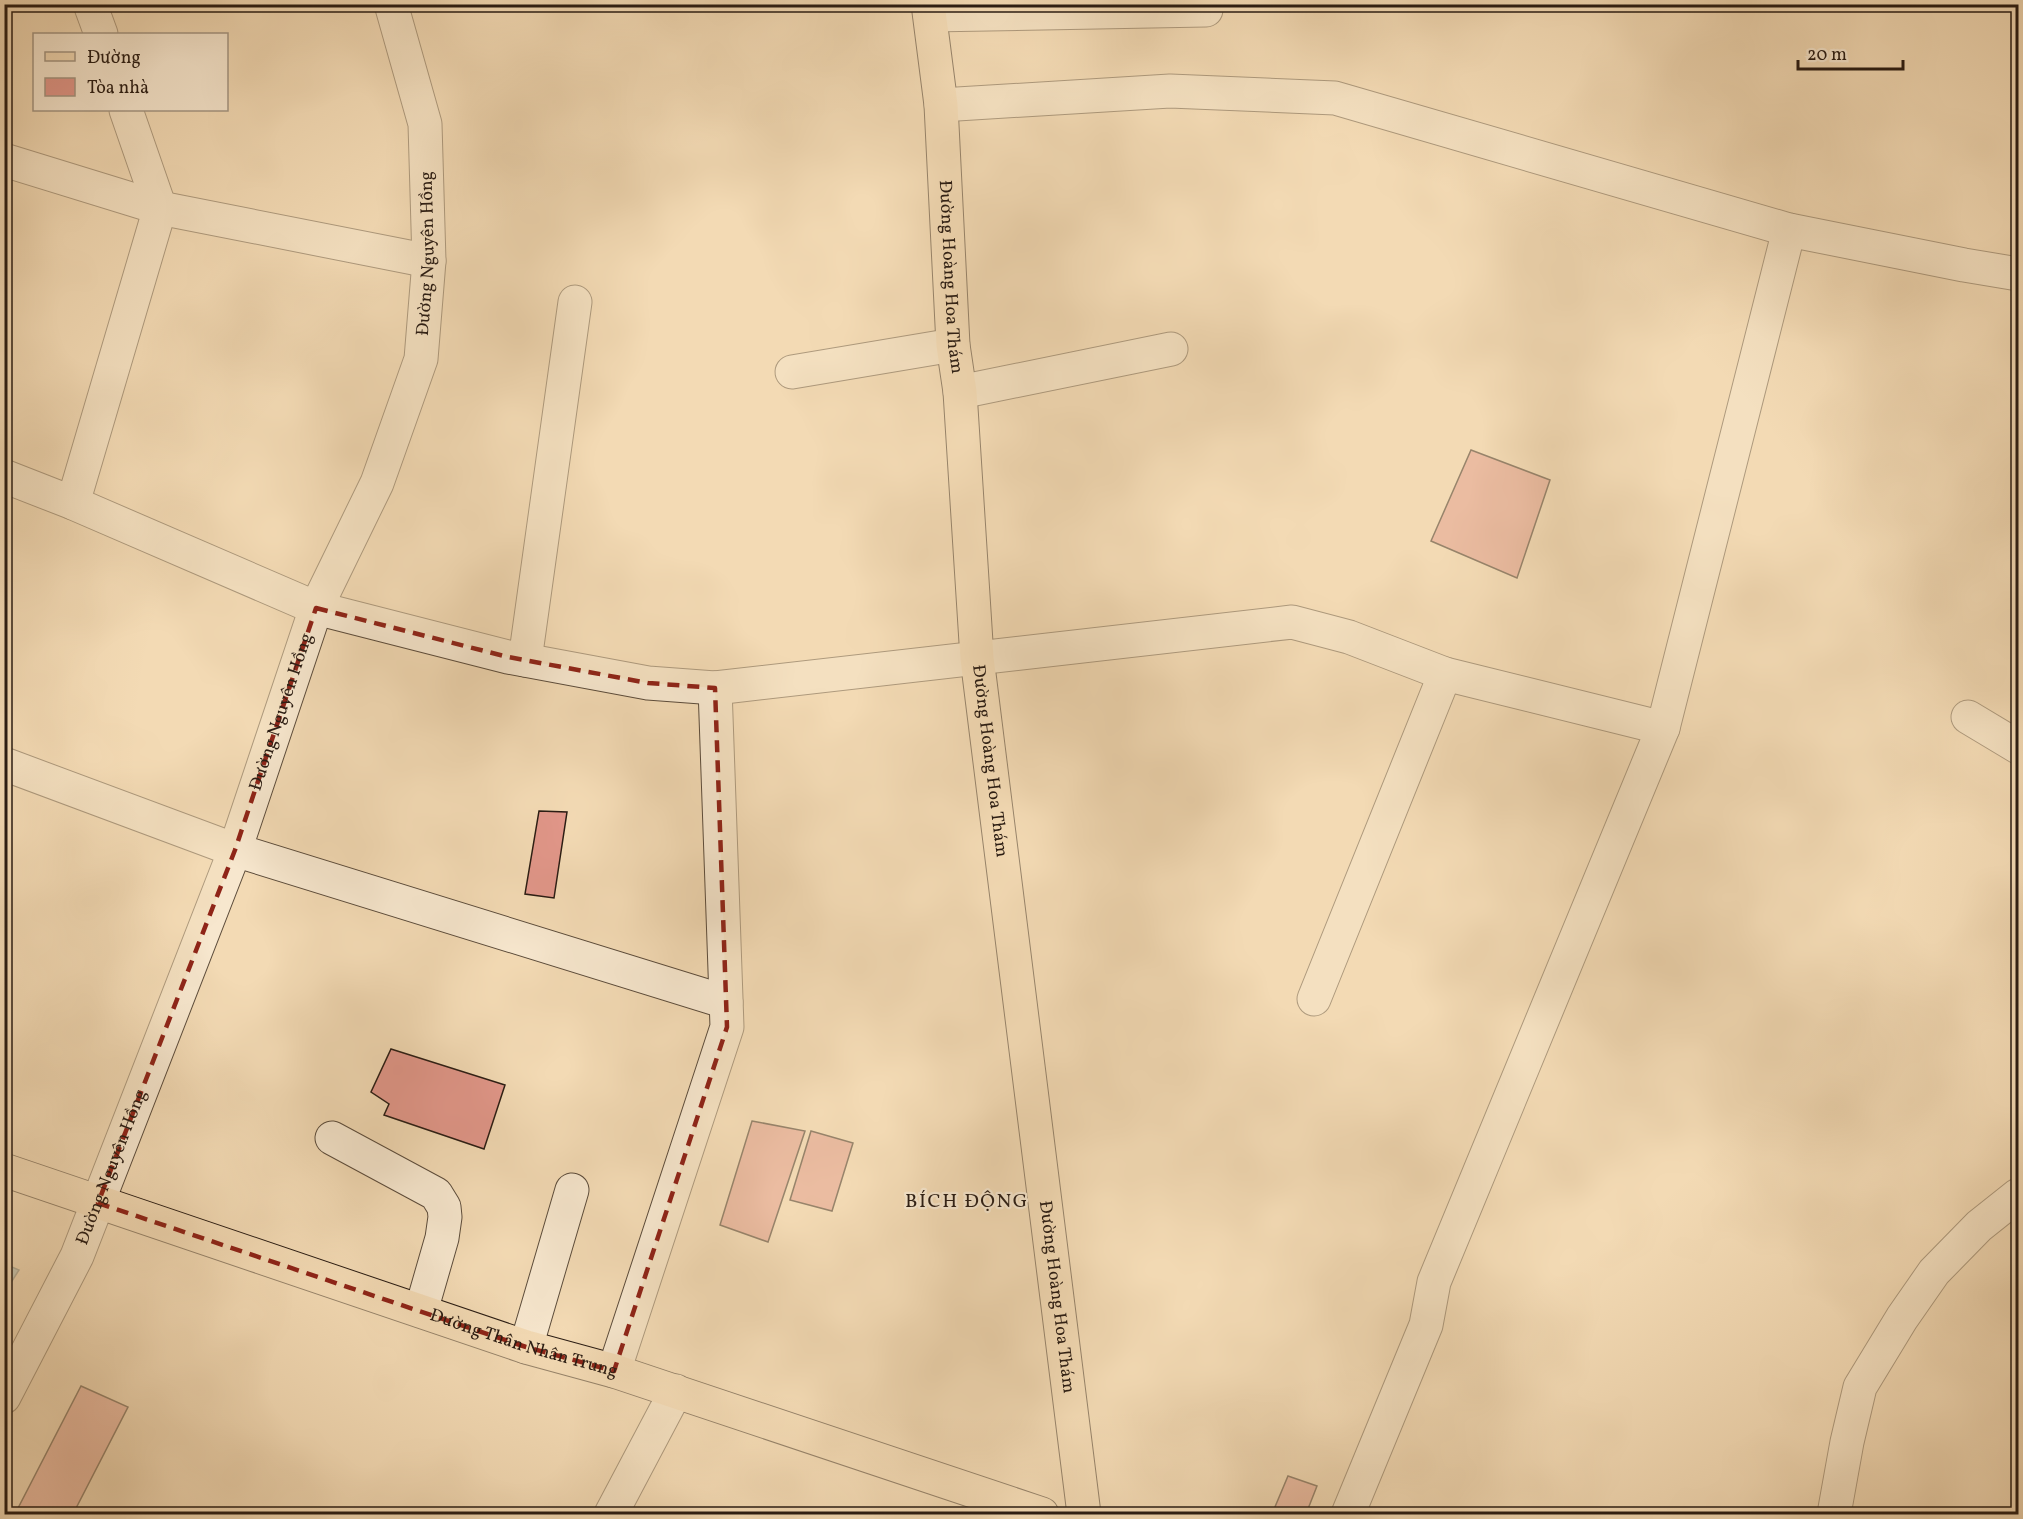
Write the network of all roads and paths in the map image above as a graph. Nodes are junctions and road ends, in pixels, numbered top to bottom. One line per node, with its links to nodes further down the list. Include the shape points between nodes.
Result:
1 (90, 4): 5 (street)
2 (391, 4): 11 (street, Đường Nguyên Hồng, via 425,124)
3 (929, 10): 4 (street); 6 (main road, Đường Hoàng Hoa Thám)
4 (1206, 10)
5 (101, 33)
6 (941, 105): 10 (street, via 1170,92 1335,98); 14 (main road, Đường Hoàng Hoa Thám)
7 (126, 111): 9 (street)
8 (4, 160): 9 (street)
9 (160, 208): 11 (street); 19 (street)
10 (1789, 230): 12 (street); 26 (street)
11 (429, 261): 20 (street, Đường Nguyên Hồng, via 421,358 378,483)
12 (2019, 274)
13 (575, 302): 22 (street)
14 (952, 345): 16 (street); 17 (main road, Đường Hoàng Hoa Thám)
15 (1171, 350): 17 (street)
16 (792, 372)
17 (960, 392): 21 (main road, Đường Hoàng Hoa Thám)
18 (4, 476): 19 (street)
19 (73, 503): 20 (street)
20 (316, 608): 22 (street); 29 (street, Đường Nguyên Hồng)
21 (977, 658): 23 (street, via 1292,622 1349,638); 24 (street); 44 (main road, Đường Hoàng Hoa Thám)
22 (525, 660): 24 (street, via 648,683)
23 (1445, 674): 26 (street); 30 (street)
24 (715, 688): 31 (street)
25 (1968, 717): 27 (street)
26 (1663, 728): 45 (street, via 1434,1282 1426,1325)
27 (2019, 747)
28 (4, 764): 29 (street)
29 (235, 850): 31 (street); 36 (street, Đường Nguyên Hồng)
30 (1314, 999)
31 (726, 1002): 39 (street, via 727,1027)
32 (332, 1138): 37 (street, via 436,1194 444,1207 442,1238)
33 (4, 1170): 36 (main road, Đường Thân Nhân Trung)
34 (572, 1190): 38 (street)
35 (2019, 1195): 46 (street, via 1979,1226 1934,1272 1860,1387)
36 (98, 1203): 37 (main road, Đường Thân Nhân Trung); 41 (street, Đường Nguyên Hồng, via 77,1256)
37 (421, 1311): 38 (main road, Đường Thân Nhân Trung)
38 (525, 1347): 39 (main road, Đường Thân Nhân Trung)
39 (614, 1371): 40 (main road, Đường Thân Nhân Trung)
40 (675, 1391): 42 (street); 43 (main road, Đường Thân Nhân Trung)
41 (4, 1397)
42 (611, 1515)
43 (1042, 1515)
44 (1084, 1515)
45 (1348, 1515)
46 (1834, 1515)

